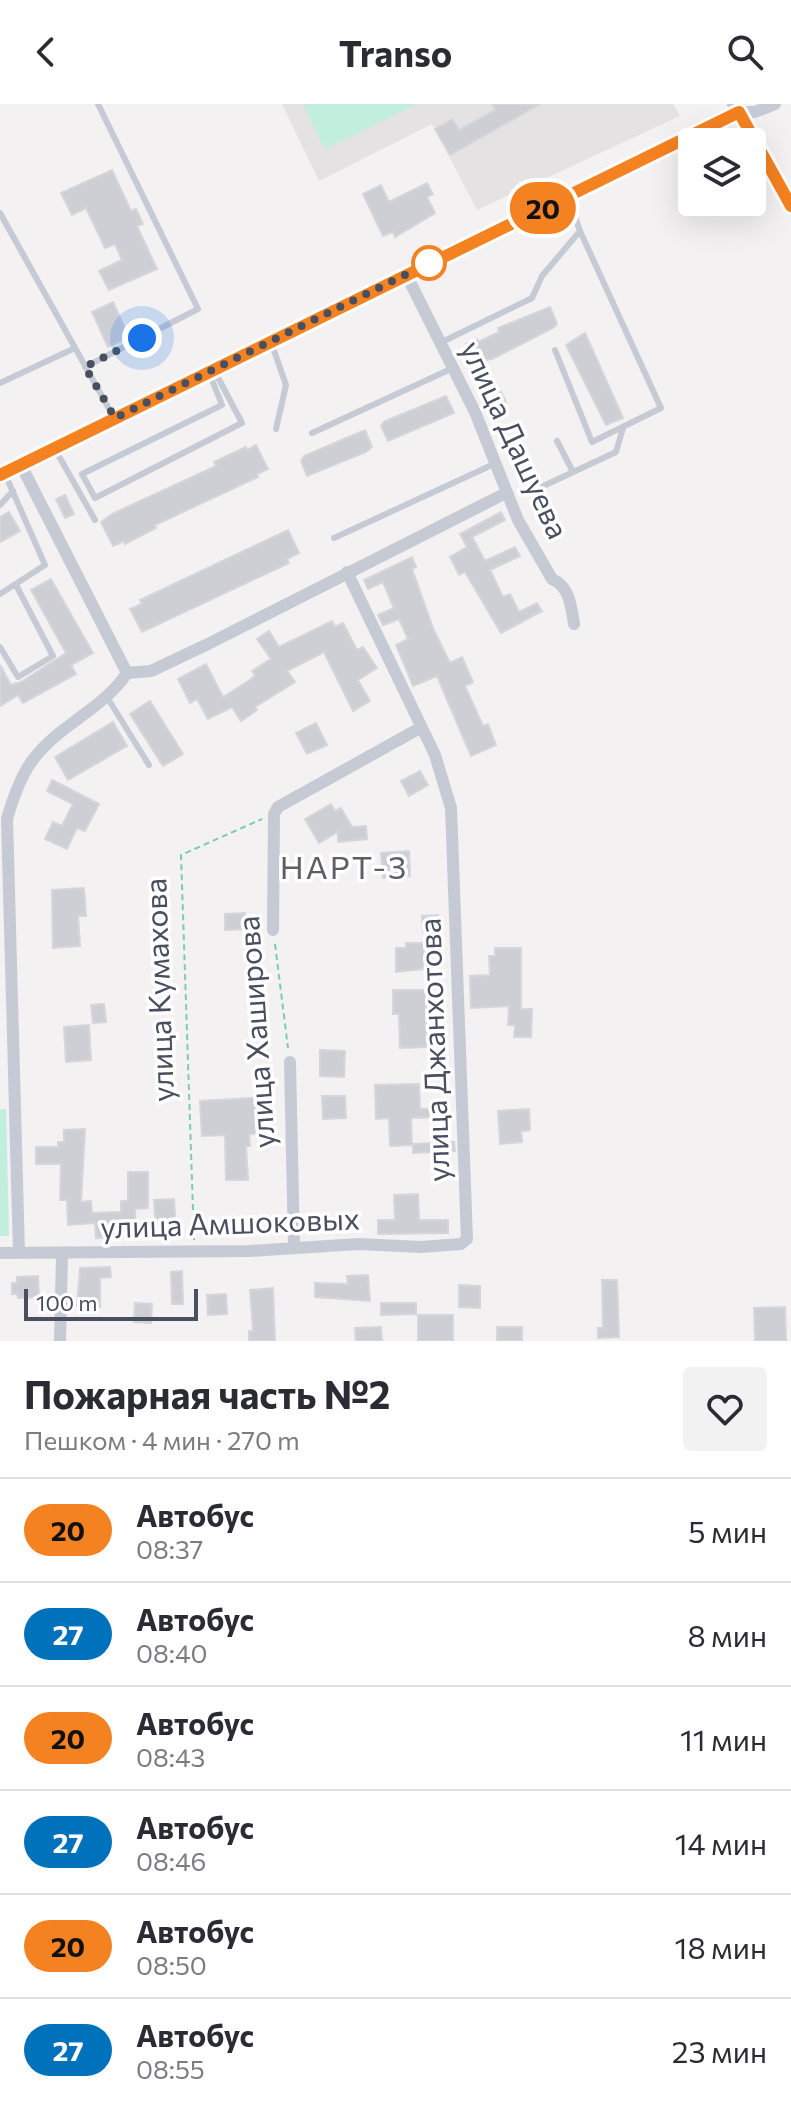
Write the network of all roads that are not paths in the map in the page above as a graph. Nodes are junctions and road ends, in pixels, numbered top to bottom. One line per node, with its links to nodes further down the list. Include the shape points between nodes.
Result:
1 (98, 104): 13 (lane, via 198,309)
2 (775, 104): 3 (street, via 755,112)
3 (737, 108): 4 (street); 5 (street)
4 (569, 195): 7 (lane); 8 (street)
5 (791, 206)
6 (0, 213): 11 (lane)
7 (580, 231): 10 (lane, via 542,276 532,298); 18 (lane, via 661,408)
8 (406, 274): 9 (street); 10 (street, улица Дашуева)
9 (271, 341): 15 (street); 19 (lane, via 286,385)
10 (440, 343): 14 (street, улица Дашуева)
11 (75, 348): 13 (lane); 16 (lane)
12 (555, 350): 18 (lane, via 592,442)
13 (85, 367): 17 (lane)
14 (453, 368): 20 (lane); 24 (street, улица Дашуева)
15 (211, 370): 15 (lane, via 222,405 82,474 95,498 242,423); 17 (street)
16 (0, 383)
17 (115, 418): 22 (street)
18 (623, 428): 26 (lane, via 616,452)
19 (276, 429)
20 (312, 433)
21 (557, 441): 26 (lane)
22 (54, 448): 25 (street); 31 (lane)
23 (524, 457): 26 (lane, via 539,488)
24 (494, 464): 29 (street, улица Дашуева); 32 (lane)
25 (21, 465): 27 (street); 38 (street)
26 (573, 472)
27 (2, 474): 28 (lane)
28 (13, 491): 30 (lane); 34 (lane, via 45,565)
29 (506, 493): 33 (street); 36 (street, улица Дашуева, via 552,579 561,583 569,598)
30 (0, 505)
31 (95, 520)
32 (334, 538)
33 (347, 572): 38 (street, via 151,671); 40 (street, улица Джанхотова)
34 (16, 585): 35 (lane); 37 (lane, via 53,656 18,677)
35 (0, 594)
36 (574, 624)
37 (0, 647)
38 (127, 673): 39 (street)
39 (107, 696): 41 (lane); 47 (street, via 36,755 7,819)
40 (420, 728): 42 (street, улица Хаширова, via 278,807); 44 (street, улица Джанхотова, via 435,755 451,808 467,1229)
41 (149, 765)
42 (273, 930)
43 (290, 1062): 45 (street, улица Хаширова)
44 (461, 1244): 45 (street, улица Амшоковых)
45 (294, 1246): 48 (street, улица Амшоковых)
46 (0, 1253): 47 (street, улица Амшоковых)
47 (19, 1253): 48 (street, улица Амшоковых)
48 (62, 1255): 49 (street)
49 (60, 1341)

